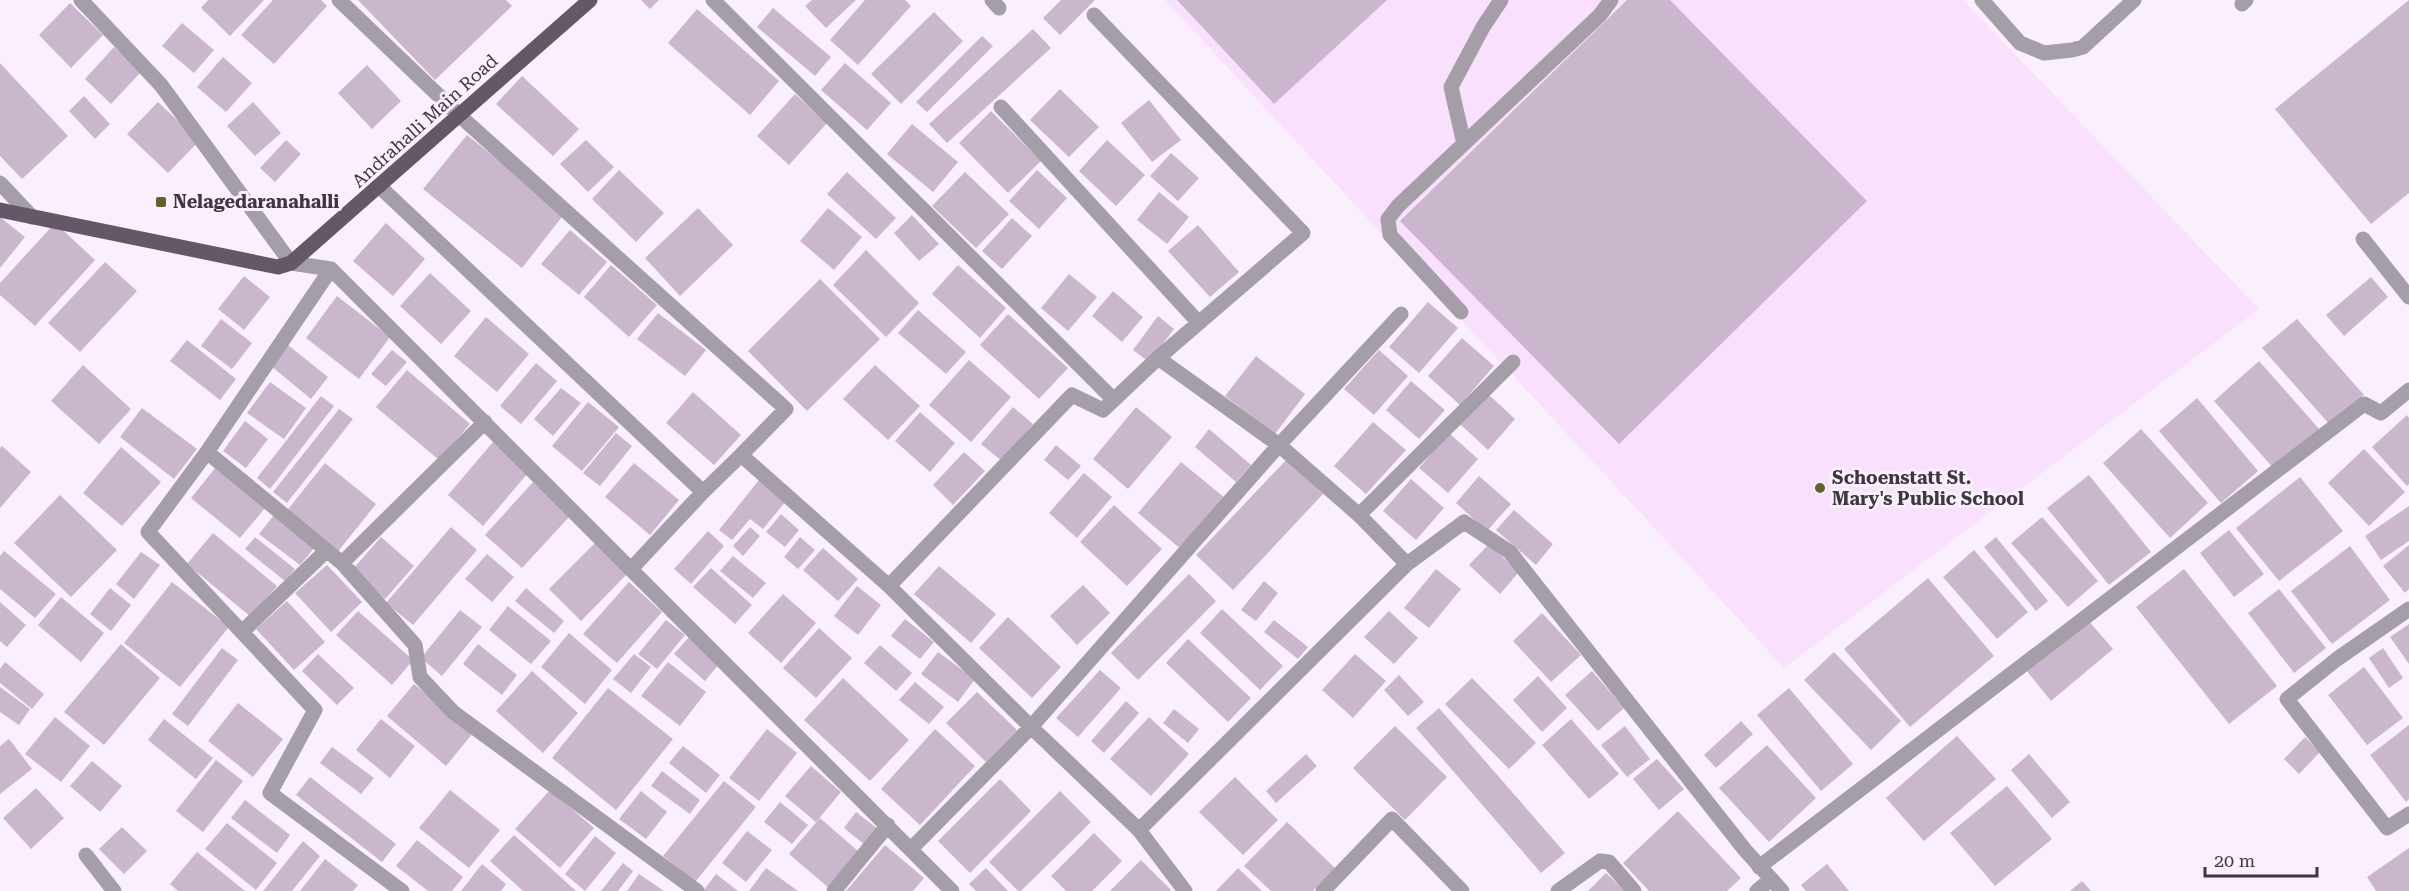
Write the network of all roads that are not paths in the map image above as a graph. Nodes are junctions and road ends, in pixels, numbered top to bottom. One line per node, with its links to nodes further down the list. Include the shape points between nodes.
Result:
1 (81, 0): 18 (street, via 161,85)
2 (339, 0): 11 (street)
3 (590, 0): 11 (main road, Andrahalli Main Road)
4 (713, 0): 27 (street)
5 (1501, 0): 12 (street, via 1451,87)
6 (1611, 0): 12 (street, via 1600,15)
7 (1982, 0): 8 (street, via 2020,43 2044,53 2083,47)
8 (2134, 0)
9 (1094, 15): 23 (street, via 1303,233)
10 (1001, 107): 23 (street)
11 (460, 116): 14 (main road, Andrahalli Main Road); 31 (street, via 786,409)
12 (1464, 144): 21 (street, via 1388,219 1390,235)
13 (0, 183): 16 (street)
14 (380, 187): 18 (main road, Andrahalli Main Road); 32 (street)
15 (0, 210): 16 (main road)
16 (32, 217): 18 (main road, via 278,267)
17 (2363, 239): 20 (street)
18 (291, 263): 19 (street)
19 (331, 269): 28 (street); 30 (street)
20 (2409, 297)
21 (1461, 312)
22 (1401, 314): 29 (street)
23 (1199, 323): 24 (street)
24 (1158, 358): 27 (street); 29 (street)
25 (1513, 362): 33 (street)
26 (2409, 390): 47 (street, via 2381,413 2364,404)
27 (1114, 400): 38 (street, via 1103,410 1072,395)
28 (485, 422): 35 (street); 37 (street)
29 (1279, 445): 33 (street); 41 (street)
30 (207, 452): 34 (street); 40 (street, via 148,532)
31 (741, 455): 32 (street); 38 (street)
32 (703, 492): 37 (street)
33 (1359, 514): 36 (street)
34 (326, 551): 35 (street); 40 (street)
35 (342, 563): 51 (street, via 415,645 420,677 453,712)
36 (1407, 564): 44 (street); 47 (street, via 1464,522 1510,552)
37 (631, 569): 43 (street)
38 (889, 586): 41 (street)
39 (2409, 609): 42 (street, via 2287,699 2387,828)
40 (242, 632): 50 (street, via 315,710 270,793)
41 (1031, 728): 44 (street); 45 (street)
42 (2409, 814)
43 (888, 825): 45 (street); 52 (street)
44 (1139, 830): 54 (street)
45 (912, 848): 53 (street)
46 (86, 855): 49 (street)
47 (1760, 867): 48 (street)
48 (1771, 879): 59 (street); 60 (street)
49 (114, 891)
50 (402, 891)
51 (697, 891)
52 (834, 891)
53 (952, 891)
54 (1185, 891)
55 (1323, 891): 56 (street, via 1392,819)
56 (1462, 891)
57 (1558, 891): 58 (street, via 1600,861 1609,862)
58 (1634, 891)
59 (1756, 891)
60 (1782, 891)

